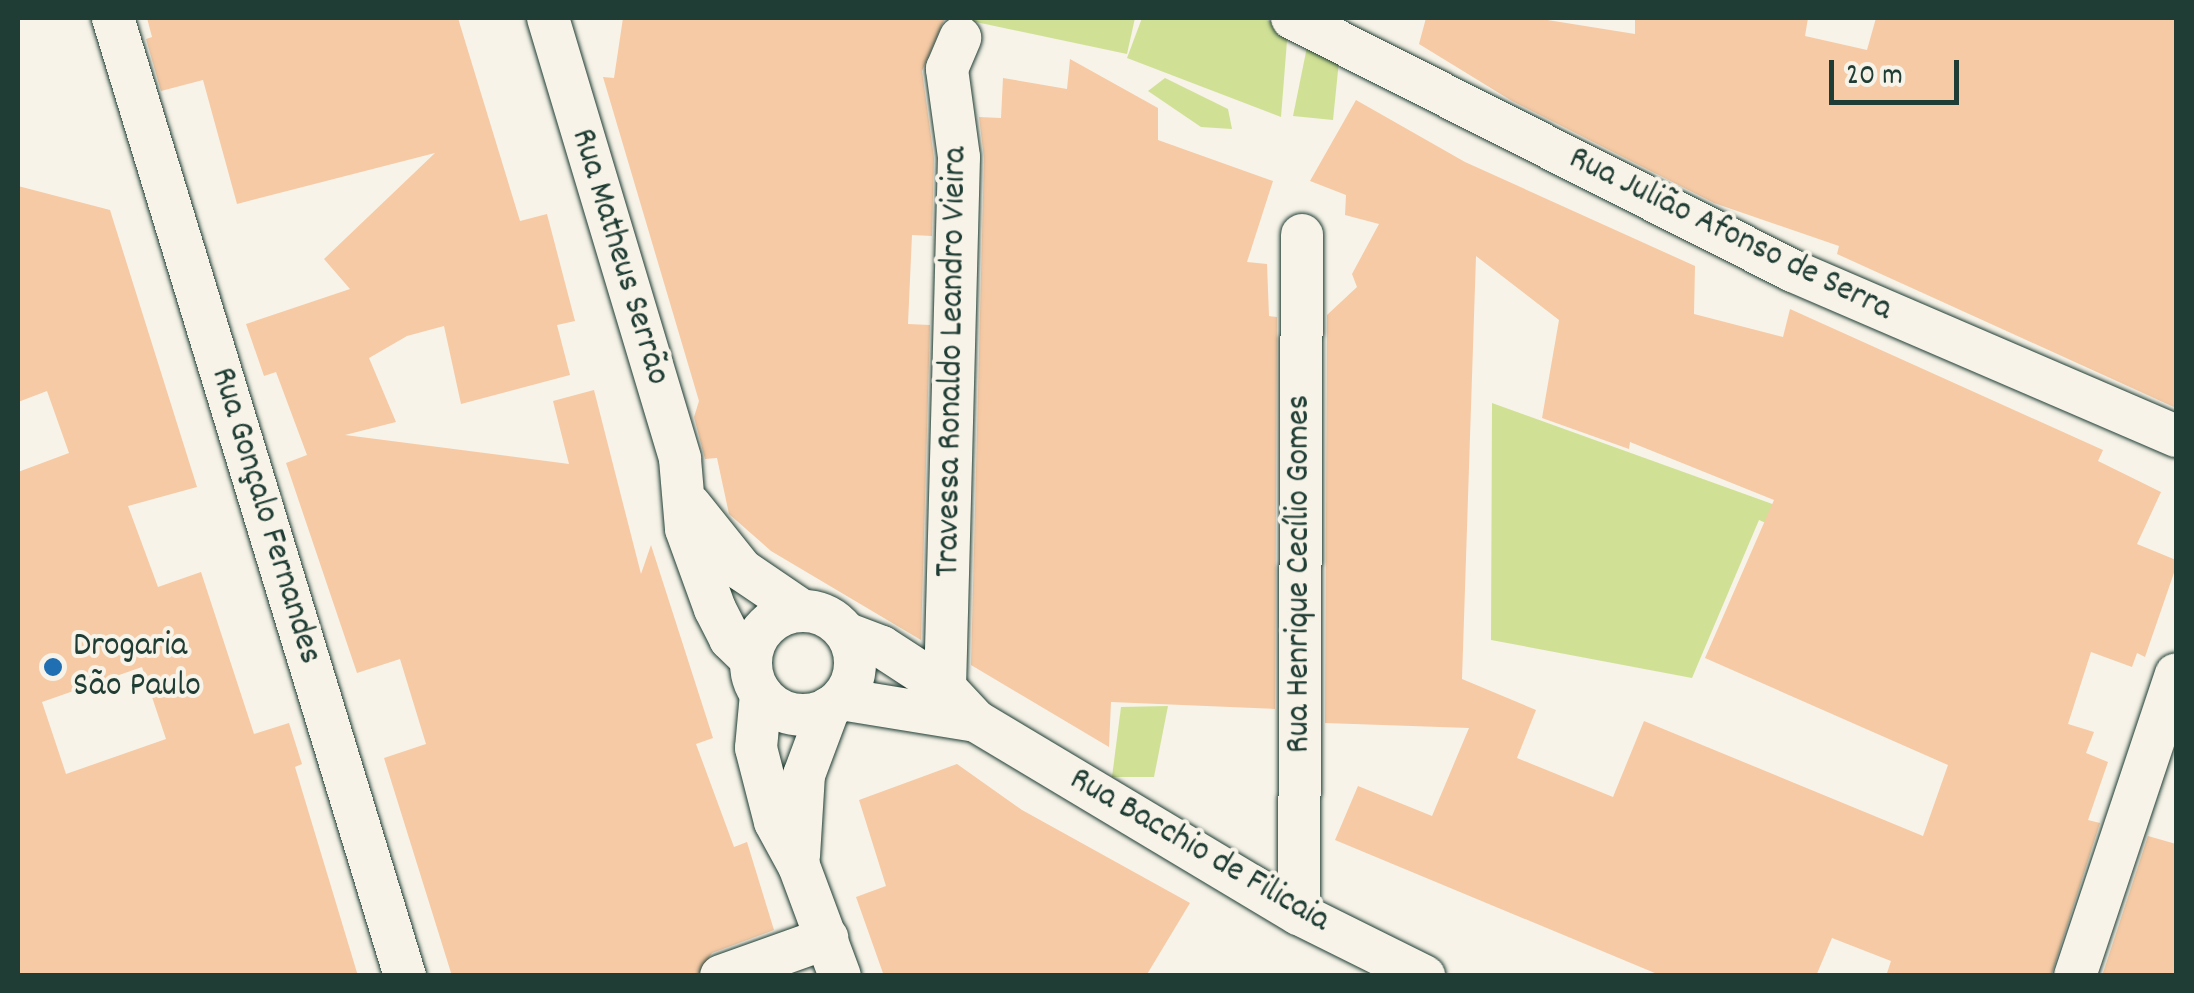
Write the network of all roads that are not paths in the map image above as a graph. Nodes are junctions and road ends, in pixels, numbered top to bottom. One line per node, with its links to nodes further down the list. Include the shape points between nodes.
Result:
1 (80, 18): 4 (street)
2 (548, 18): 8 (street, Rua Matheus Serrão)
3 (1292, 18): 7 (street, Rua Julião Afonso de Serra, via 1793,271)
4 (118, 37): 19 (street, Rua Gonçalo Fernandes)
5 (960, 38): 13 (street, Travessa Ronaldo Leandro Vieira, via 947,69 959,157)
6 (1302, 235): 17 (street, Rua Henrique Cecílio Gomes)
7 (2176, 436)
8 (686, 497): 9 (street, Rua Matheus Serrão, via 742,570); 12 (street, Rua Matheus Serrão, via 686,529 715,609)
9 (801, 610): 10 (street, via 819,612); 12 (street, via 767,625)
10 (848, 634): 13 (street, Rua Bacchio de Filicaia, via 882,646); 14 (street, via 856,668)
11 (2176, 674): 22 (street)
12 (756, 677): 14 (street, via 792,715); 16 (street, via 756,748 775,822)
13 (945, 688): 15 (street, Rua Bacchio de Filicaia)
14 (836, 704): 15 (street, Rua Bacchio de Filicaia); 16 (street, via 804,775)
15 (976, 721): 17 (street, Rua Bacchio de Filicaia)
16 (800, 866): 18 (street)
17 (1299, 914): 21 (street, Rua Bacchio de Filicaia)
18 (834, 957): 20 (street)
19 (405, 976)
20 (721, 976)
21 (1424, 976)
22 (2075, 976)

